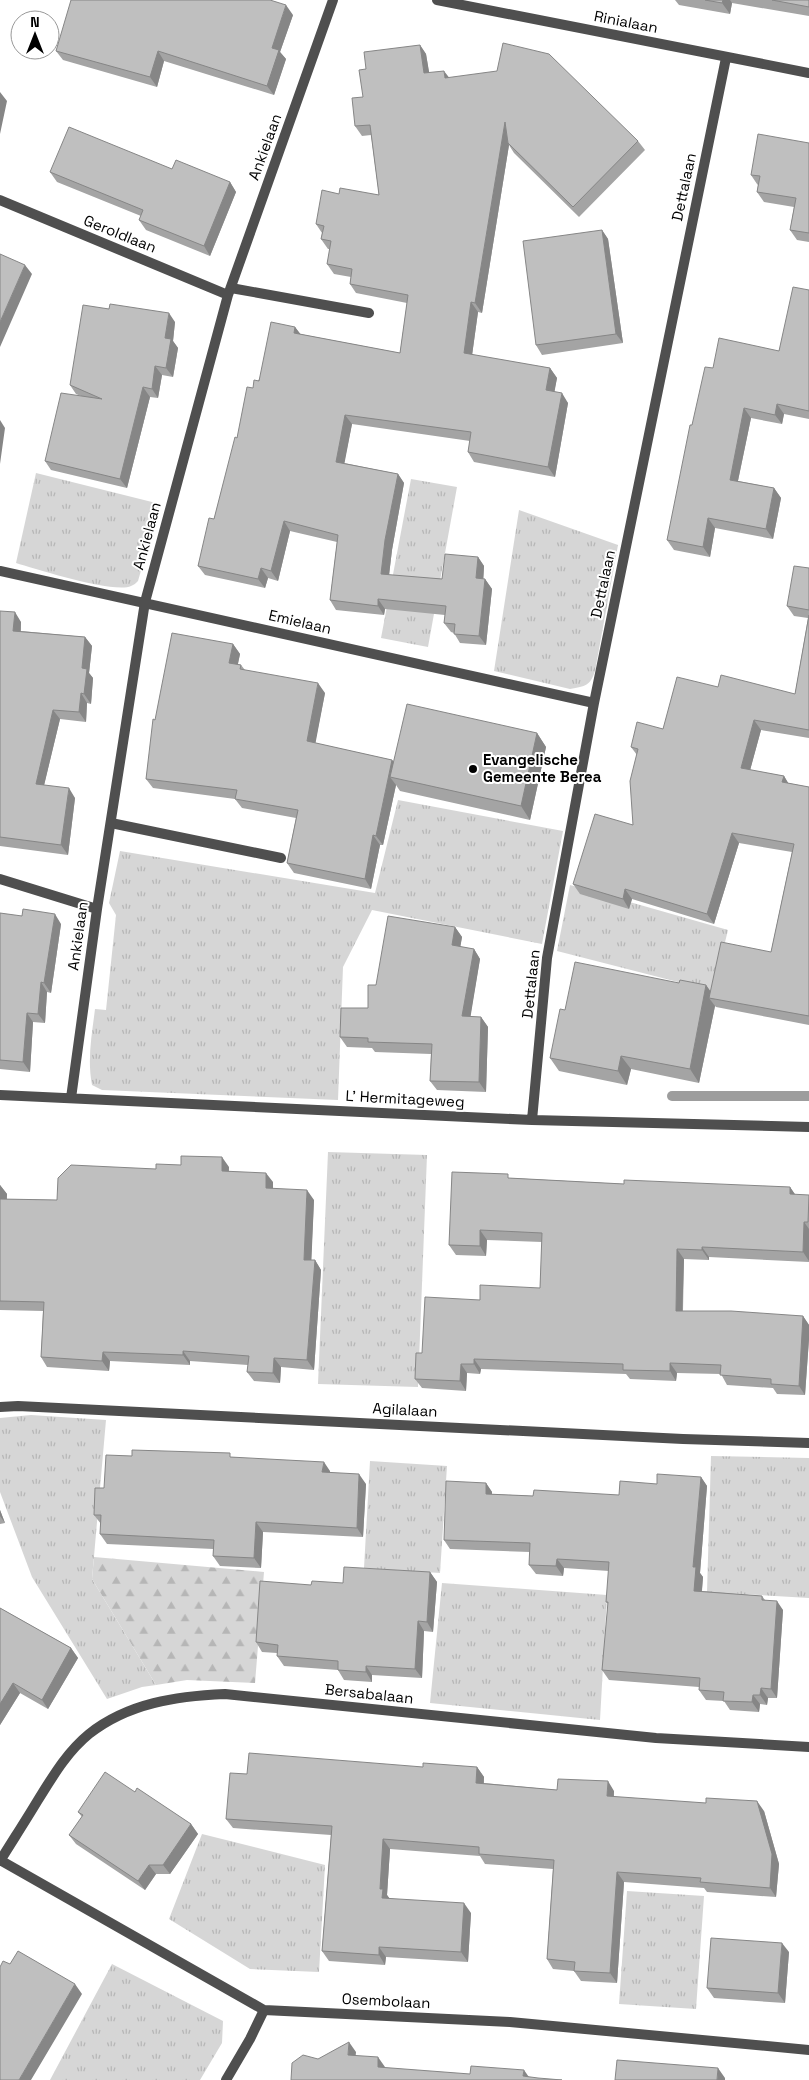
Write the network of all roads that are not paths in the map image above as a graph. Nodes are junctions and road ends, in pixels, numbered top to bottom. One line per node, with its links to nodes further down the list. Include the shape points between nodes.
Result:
1 (333, 0): 6 (street, Ankielaan)
2 (437, 0): 3 (street, Rinialaan)
3 (726, 58): 4 (street, Rinialaan); 10 (street, Dettalaan)
4 (809, 73)
5 (0, 200): 6 (street, Geroldlaan)
6 (230, 291): 7 (street, Geroldlaan); 9 (street, Ankielaan)
7 (369, 313)
8 (0, 571): 9 (street, Emielaan)
9 (145, 602): 10 (street, Emielaan); 11 (street, Ankielaan)
10 (594, 703): 17 (street, Dettalaan, via 547,958)
11 (110, 823): 12 (street); 14 (street, Ankielaan)
12 (281, 858)
13 (0, 879): 14 (street)
14 (97, 908): 16 (street, Ankielaan)
15 (0, 1095): 16 (street, L' Hermitageweg)
16 (71, 1098): 17 (street, L' Hermitageweg)
17 (532, 1120): 18 (street, L' Hermitageweg)
18 (809, 1127)
19 (0, 1407): 20 (street, Agilalaan)
20 (809, 1443)
21 (809, 1748): 22 (street, Bersabalaan, via 656,1738 225,1694 195,1695 167,1699 126,1712 88,1734 61,1763)
22 (0, 1860): 23 (street, Osembolaan)
23 (264, 2010): 24 (street, Osembolaan, via 510,2022); 25 (street)
24 (809, 2050)
25 (226, 2080)

